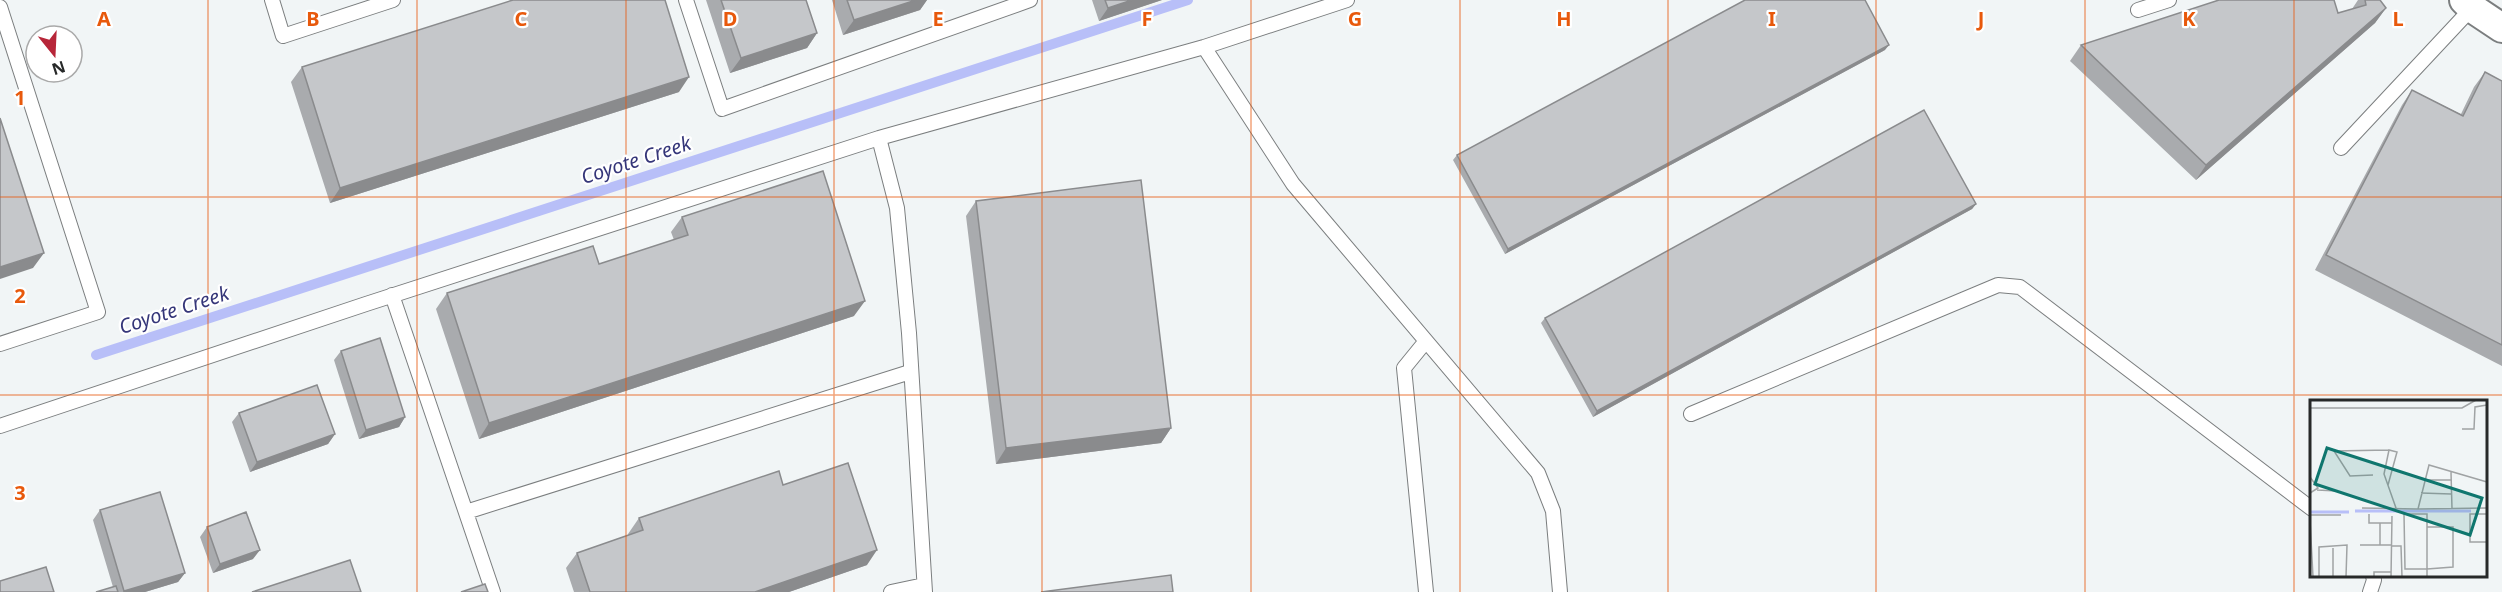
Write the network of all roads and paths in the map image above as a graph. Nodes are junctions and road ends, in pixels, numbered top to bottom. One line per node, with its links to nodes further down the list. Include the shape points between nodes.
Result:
1 (272, 0): 2 (lane, via 283,36)
2 (393, 0)
3 (686, 0): 4 (lane, via 722,109)
4 (1030, 0)
5 (1347, 0): 11 (lane)
6 (2169, 0): 9 (lane)
7 (2468, 4): 10 (street); 13 (lane)
8 (0, 7): 16 (lane, via 98,312)
9 (2138, 10)
10 (2502, 28)
11 (1204, 47): 12 (lane); 15 (lane, via 1293,184)
12 (879, 138): 14 (lane); 17 (lane, via 897,208)
13 (2341, 148)
14 (392, 295): 19 (lane); 21 (lane)
15 (1426, 341): 26 (lane, via 1404,368); 27 (lane, via 1538,473 1553,511)
16 (0, 344)
17 (910, 372): 21 (lane); 23 (lane)
18 (1691, 414): 20 (lane, via 1998,285 2020,287)
19 (0, 426)
20 (2310, 507)
21 (466, 512): 24 (lane)
22 (2373, 577): 28 (lane)
23 (925, 589): 25 (lane)
24 (493, 592)
25 (891, 592)
26 (1426, 592)
27 (1560, 592)
28 (2370, 592)

